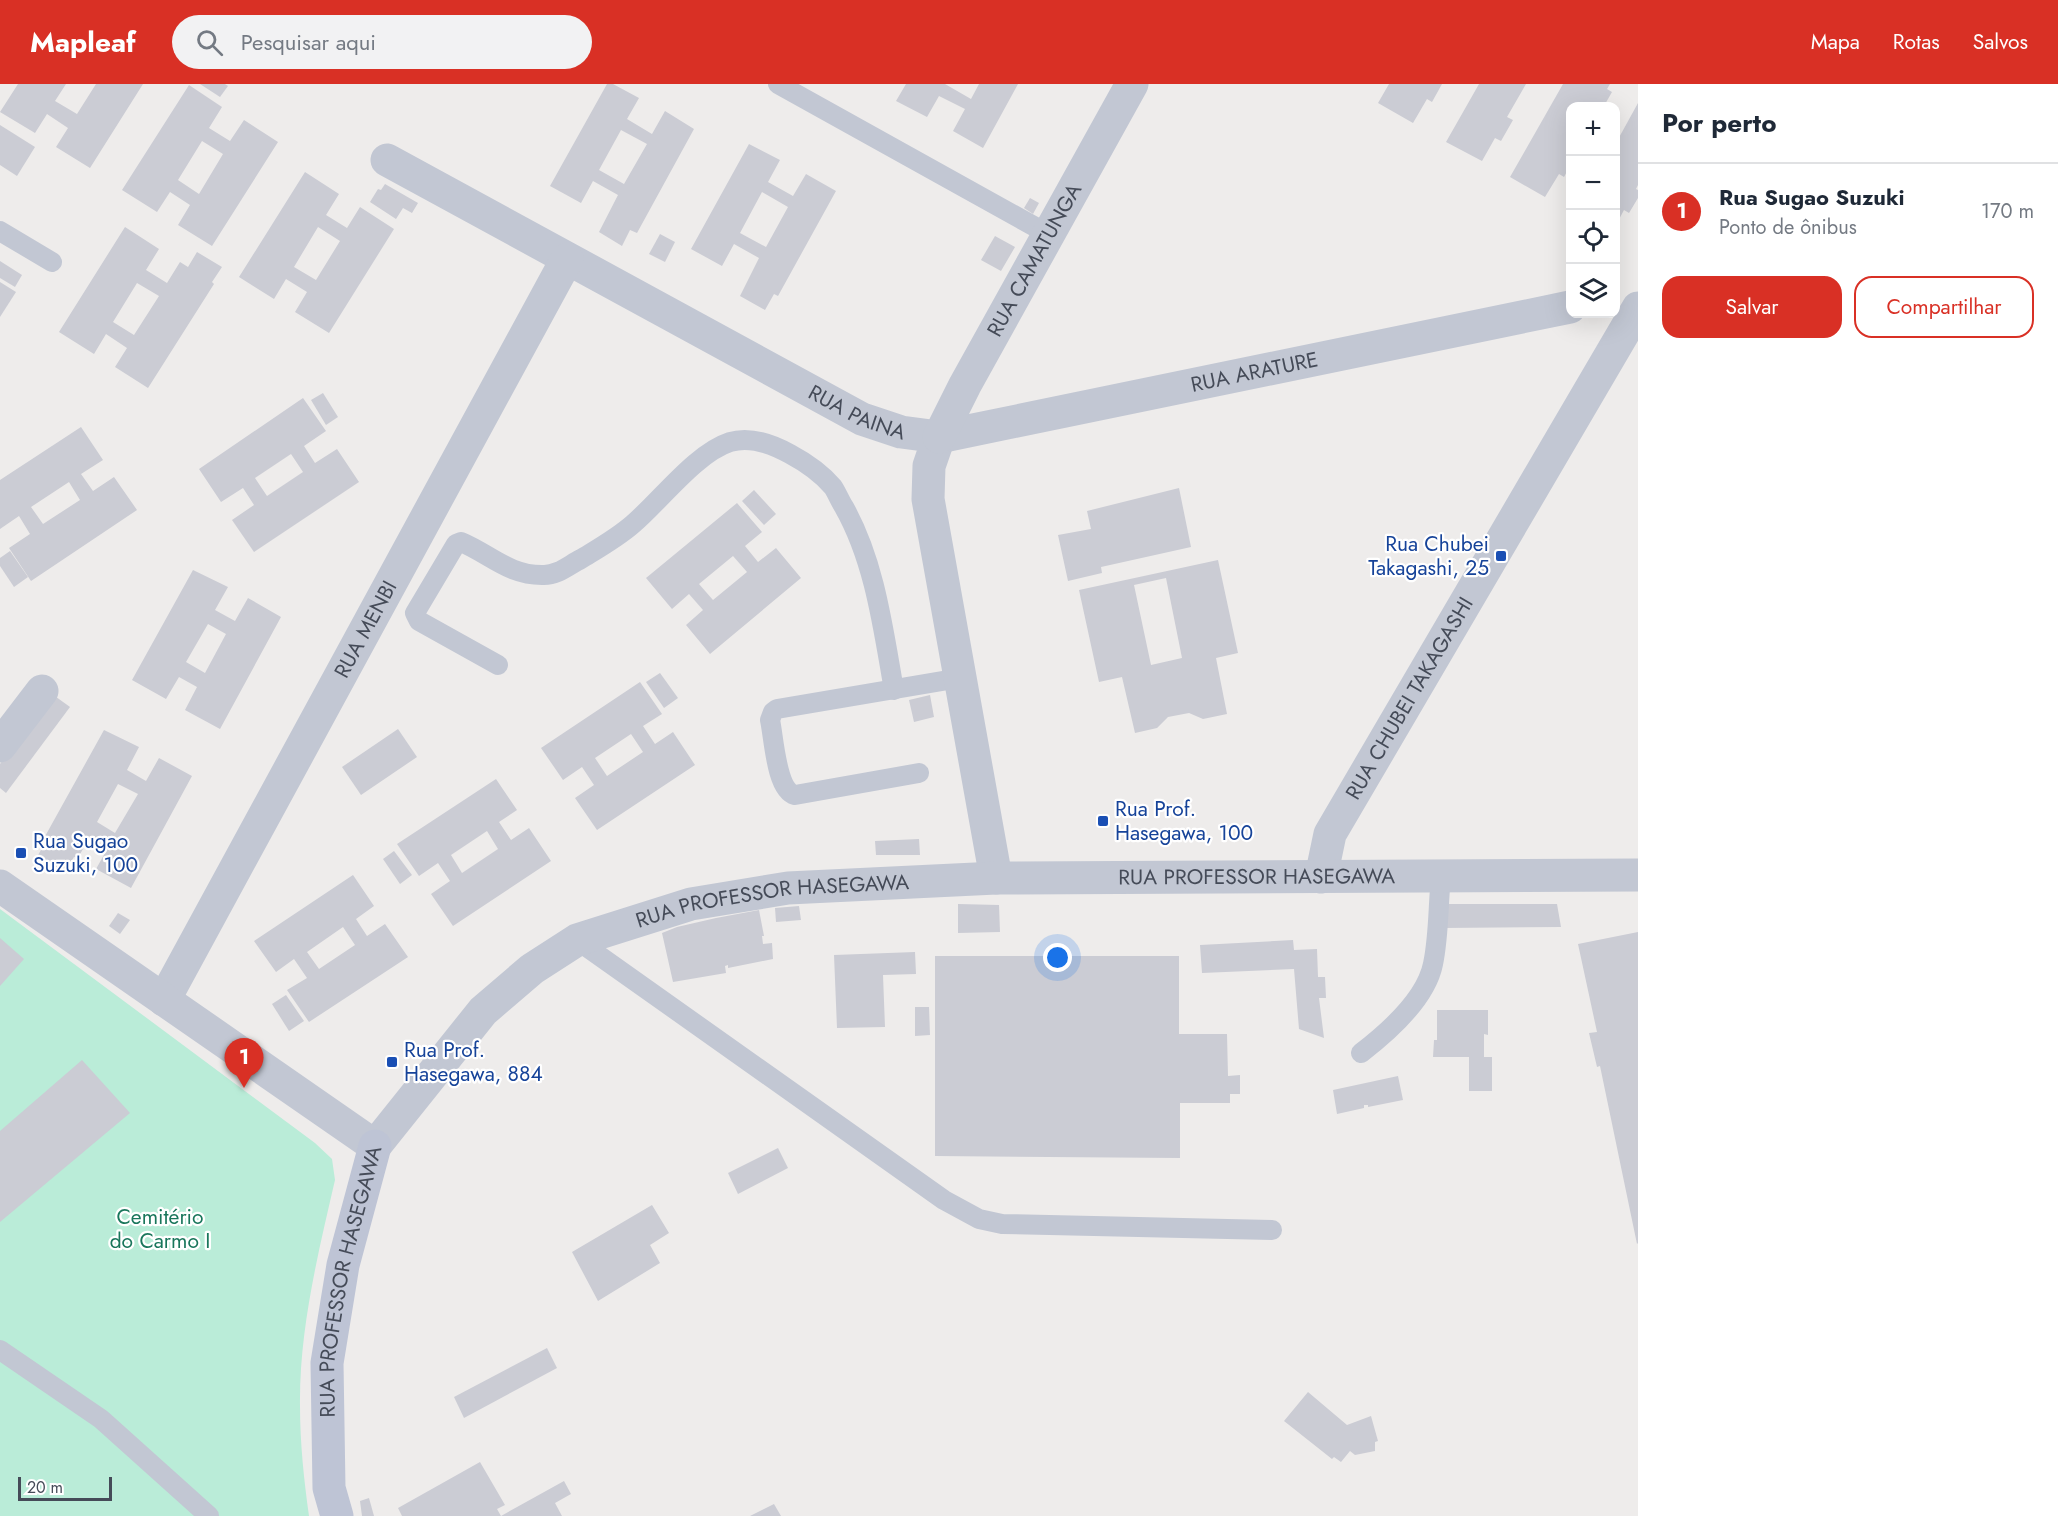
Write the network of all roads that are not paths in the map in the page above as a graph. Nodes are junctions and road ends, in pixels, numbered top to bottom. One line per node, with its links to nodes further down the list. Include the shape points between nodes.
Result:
1 (778, 84): 5 (lane)
2 (1132, 84): 5 (street, RUA CAMATUNGA)
3 (387, 160): 6 (street, RUA PAINA)
4 (0, 231): 7 (lane)
5 (1048, 234): 12 (street, RUA CAMATUNGA)
6 (567, 259): 12 (street, RUA PAINA, via 862,419 901,432); 25 (street, RUA MENBI)
7 (52, 262)
8 (1638, 293): 9 (street)
9 (1620, 297)
10 (1566, 308): 12 (street, RUA ARATURE)
11 (1638, 308): 21 (street, RUA CHUBEI TAKAGASHI, via 1330,834)
12 (939, 437): 14 (street, via 929,466 928,499)
13 (498, 665): 15 (lane, via 416,617 456,544 461,542 497,564 524,573 556,573 632,525 716,448 750,440 774,446 804,462 833,487 856,529 866,560)
14 (960, 678): 15 (lane); 22 (street)
15 (894, 690): 18 (lane, via 773,712 770,720 782,784 795,795)
16 (42, 691): 17 (street)
17 (0, 746)
18 (919, 772)
19 (1638, 875): 20 (street, RUA PROFESSOR HASEGAWA)
20 (1441, 876): 21 (street, RUA PROFESSOR HASEGAWA); 26 (lane, via 1433,966 1424,986 1405,1013)
21 (1321, 877): 22 (street, RUA PROFESSOR HASEGAWA)
22 (996, 878): 24 (street, RUA PROFESSOR HASEGAWA, via 788,888 691,904)
23 (0, 886): 25 (street)
24 (577, 940): 27 (street, RUA PROFESSOR HASEGAWA, via 532,969 483,1011); 28 (lane, via 944,1200 979,1219 1002,1224)
25 (165, 1000): 27 (street)
26 (1361, 1053)
27 (375, 1146): 31 (main road, RUA PROFESSOR HASEGAWA, via 343,1265 327,1363 329,1488)
28 (1272, 1230)
29 (0, 1350): 30 (lane, via 101,1419)
30 (209, 1516)
31 (337, 1516)

